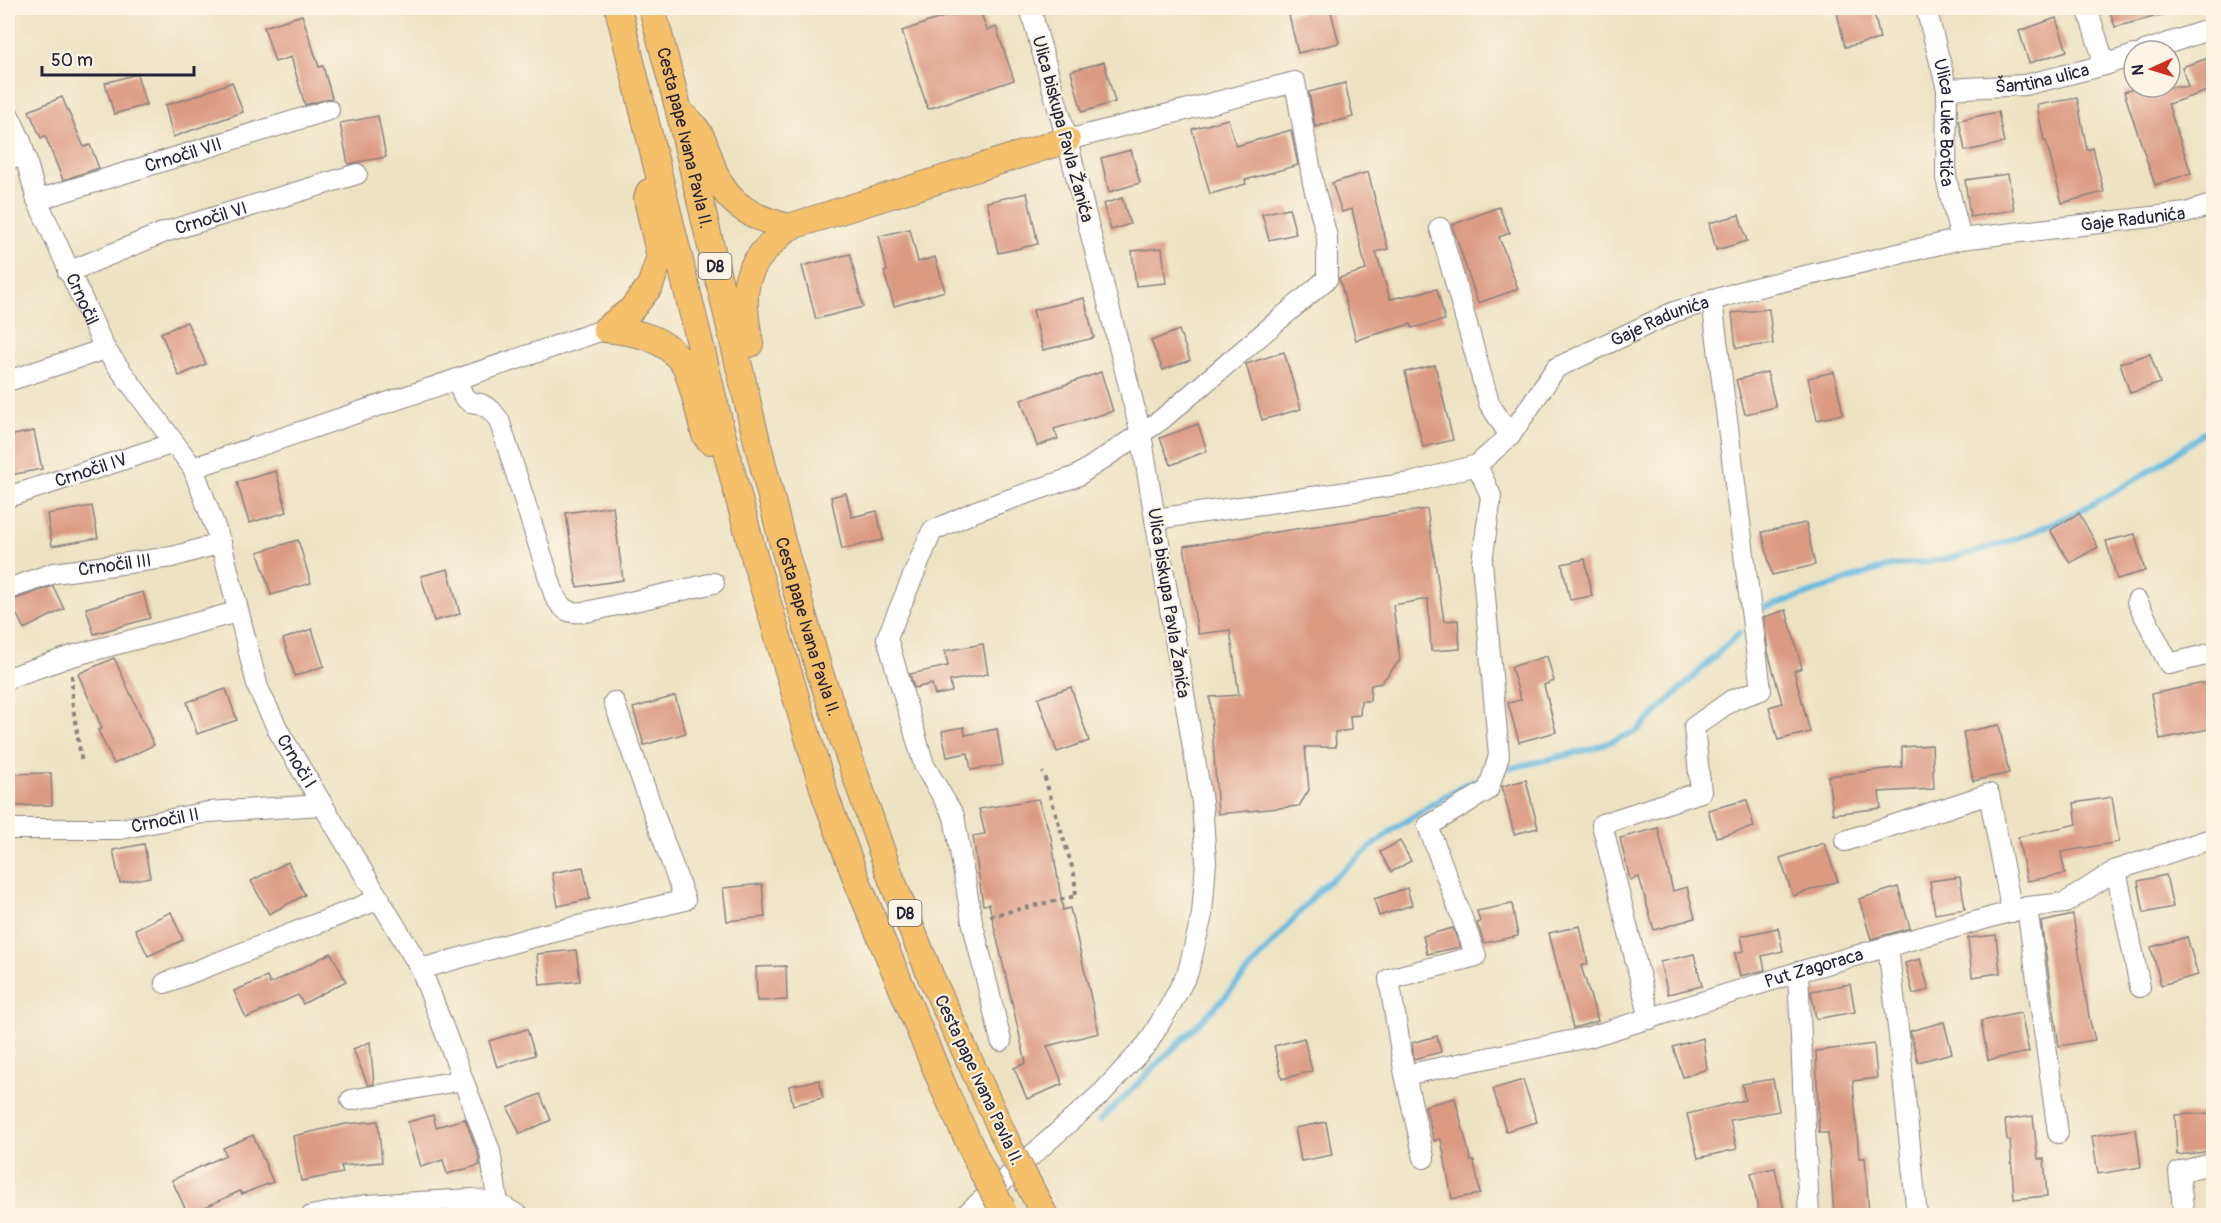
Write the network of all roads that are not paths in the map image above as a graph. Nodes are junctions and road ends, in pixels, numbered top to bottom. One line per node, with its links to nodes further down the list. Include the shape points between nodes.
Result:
1 (618, 8): 16 (main road, Cesta pape Ivana Pavla II. / D8)
2 (652, 8): 12 (main road, Cesta pape Ivana Pavla II. / D8)
3 (1030, 8): 14 (street, Ulica biskupa Pavla Žanića)
4 (1926, 8): 10 (street, Ulica Luke Botića)
5 (2087, 8): 9 (street)
6 (2214, 28): 7 (street)
7 (2181, 39)
8 (2122, 59): 9 (street, Šantina ulica)
9 (2105, 64): 10 (street, Šantina ulica, via 2025,85)
10 (1947, 89): 22 (street, Ulica Luke Botića, via 1946,178)
11 (329, 110): 18 (street, Crnočil VII)
12 (679, 111): 20 (main road, via 703,138 715,173 737,205 763,221); 29 (main road, Cesta pape Ivana Pavla II. / D8)
13 (8, 113): 15 (street, Crnočil, via 21,141)
14 (1067, 140): 20 (main road); 30 (street, Ulica biskupa Pavla Žanića); 30 (street, via 1295,82 1327,237 1327,279)
15 (16, 158): 18 (street, Crnočil)
16 (656, 160): 25 (main road, via 647,199 660,257 650,286 631,310); 33 (main road, Cesta pape Ivana Pavla II. / D8)
17 (357, 174): 23 (street, Crnočil VI, via 165,232)
18 (37, 200): 23 (street, Crnočil)
19 (2214, 204): 22 (street, Gaje Radunića, via 2186,213)
20 (789, 227): 29 (main road, via 768,245 748,272 744,290 744,313 760,393)
21 (1440, 228): 31 (street, via 1489,403)
22 (1961, 239): 24 (street, Gaje Radunića)
23 (68, 272): 26 (street, Crnočil)
24 (1712, 300): 31 (street, Gaje Radunića, via 1674,312 1556,368); 58 (street, via 1761,690 1732,700 1694,727 1701,792 1602,824)
25 (606, 328): 27 (street); 33 (main road, via 637,332 659,341 685,365 705,435)
26 (105, 349): 28 (street); 32 (street, Crnočil)
27 (457, 379): 35 (street); 39 (street, via 463,396 491,410 499,420 561,607 570,613 586,612)
28 (8, 381)
29 (752, 421): 64 (main road, Cesta pape Ivana Pavla II. / D8, via 819,670 891,878 936,987)
30 (1141, 434): 37 (street, Ulica biskupa Pavla Žanića); 59 (street, via 1077,476 976,511 932,531 887,638 924,765 954,816 972,921)
31 (1510, 436): 34 (street, Gaje Radunića)
32 (174, 443): 35 (street, Crnočil); 36 (street, Crnočil IV)
33 (729, 462): 68 (main road, Cesta pape Ivana Pavla II. / D8, bridge, via 826,798 946,1093)
34 (1477, 465): 37 (street, Gaje Radunića, via 1411,483); 60 (street, via 1491,495 1482,562 1499,756 1488,790 1428,826 1476,956 1389,979)
35 (193, 468): 38 (street, Crnoči l)
36 (8, 497)
37 (1155, 519): 64 (street, Ulica biskupa Pavla Žanića, via 1202,802 1206,862 1202,915 1188,972 1148,1043 1103,1092)
38 (221, 543): 40 (street, Crnočil III, via 171,557 54,573); 42 (street, Crnoči l)
39 (714, 583)
40 (8, 589)
41 (2137, 601): 43 (street, via 2169,664)
42 (237, 612): 44 (street, via 72,656); 46 (street, Crnoči l, via 258,688)
43 (2214, 653)
44 (8, 678)
45 (614, 702): 54 (street, via 685,900)
46 (323, 806): 47 (street, Crnočil II, via 208,812 120,830); 51 (street, Crnoči l)
47 (8, 830)
48 (2214, 838): 50 (street, Put Zagoraca)
49 (1845, 841): 52 (street, via 1989,795)
50 (2116, 870): 52 (street, Put Zagoraca, via 2065,903); 57 (street)
51 (380, 899): 54 (street, Crnoči l); 56 (street)
52 (2019, 909): 53 (street, Put Zagoraca); 63 (street)
53 (1888, 947): 55 (street, Put Zagoraca); 74 (street)
54 (421, 969): 61 (street, Crnoči l)
55 (1798, 972): 58 (street, Put Zagoraca); 73 (street)
56 (165, 983)
57 (2140, 987)
58 (1650, 1019): 60 (street, Put Zagoraca, via 1589,1037)
59 (1001, 1041)
60 (1405, 1075): 65 (street)
61 (463, 1080): 62 (street); 67 (street, Crnoči l, via 490,1151)
62 (351, 1100)
63 (2058, 1133)
64 (1022, 1150): 71 (street, Ulica biskupa Pavla Žanića); 72 (main road, Cesta pape Ivana Pavla II. / D8, bridge, via 1029,1185)
65 (1424, 1158)
66 (2214, 1163): 75 (street, via 2179,1172)
67 (498, 1203): 69 (street, via 472,1199 424,1201 366,1205); 70 (street)
68 (1004, 1212)
69 (311, 1215)
70 (519, 1215)
71 (964, 1215)
72 (1045, 1215)
73 (1809, 1215)
74 (1917, 1215)
75 (2184, 1215)

